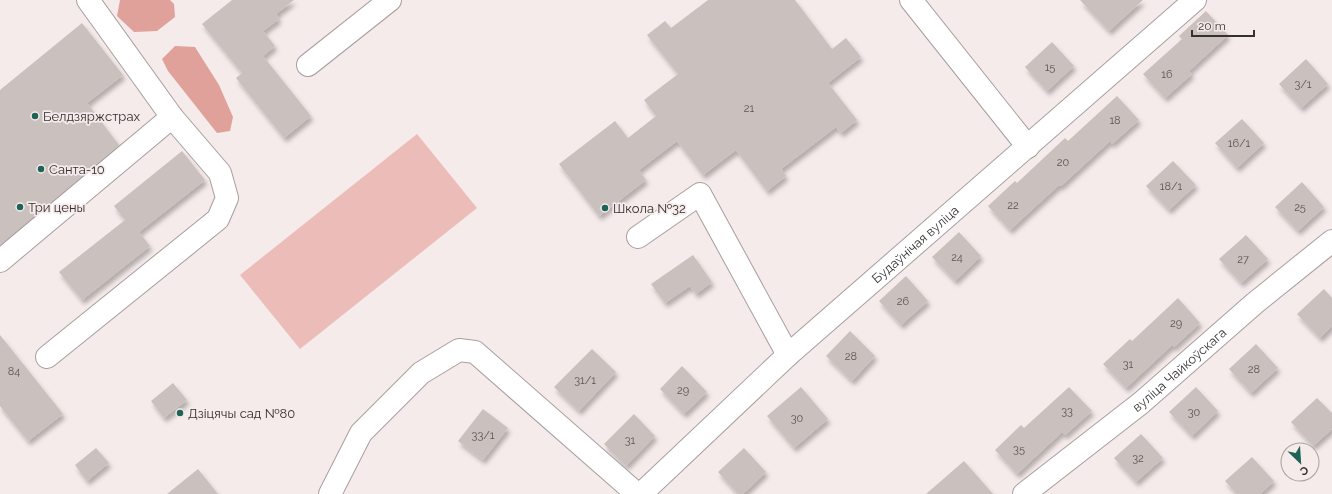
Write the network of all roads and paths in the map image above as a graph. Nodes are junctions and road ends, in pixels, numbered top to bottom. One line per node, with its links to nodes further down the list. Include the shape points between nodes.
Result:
1 (88, 0): 6 (street)
2 (390, 0): 5 (street)
3 (910, 0): 7 (street)
4 (1195, 0): 7 (street, Будаўнічая вуліца)
5 (308, 65)
6 (172, 117): 10 (street); 12 (street, via 220,173 227,198 218,218)
7 (1028, 147): 11 (street, Будаўнічая вуліца)
8 (638, 237): 11 (street, via 700,194)
9 (1332, 241): 16 (street, вуліца Чайкоўскага, via 1255,303 1141,403)
10 (0, 261)
11 (788, 355): 15 (street, Будаўнічая вуліца)
12 (47, 358)
13 (330, 494): 14 (street, via 361,432 421,373 459,350 476,352)
14 (637, 494)
15 (641, 494)
16 (1024, 494)

